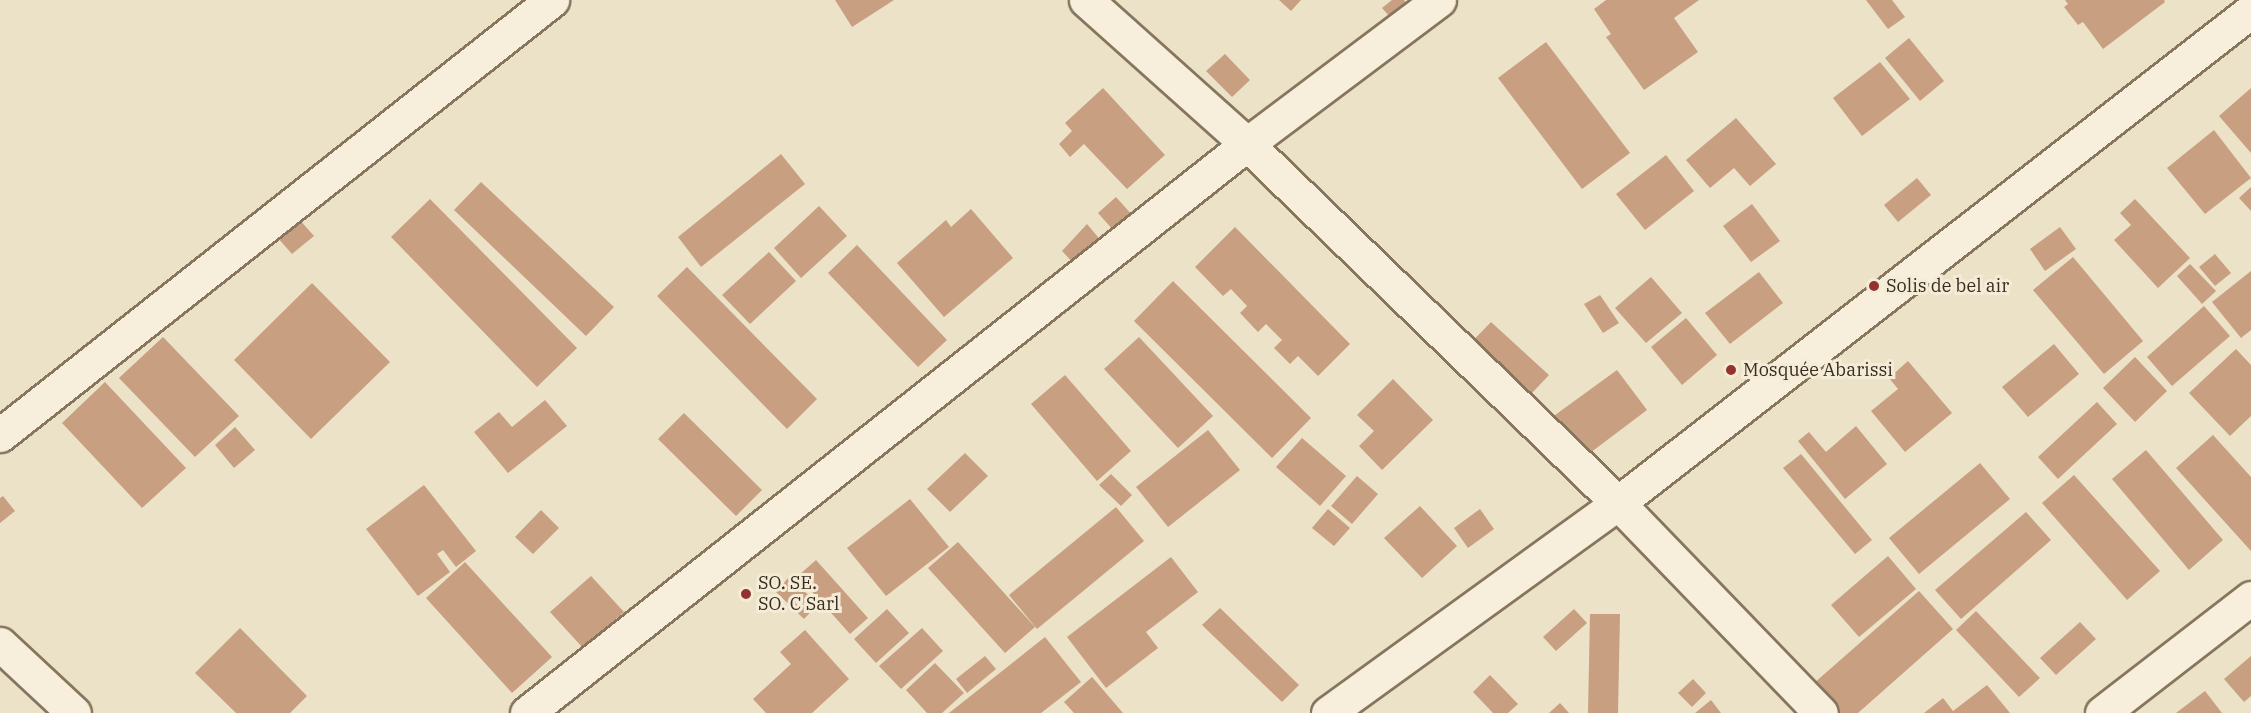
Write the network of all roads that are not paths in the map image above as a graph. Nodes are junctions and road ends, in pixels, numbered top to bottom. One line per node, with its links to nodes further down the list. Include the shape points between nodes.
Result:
1 (552, 0): 6 (street)
2 (1086, 0): 5 (street)
3 (1439, 0): 5 (street)
4 (2251, 11): 7 (street)
5 (1247, 144): 7 (street); 11 (street)
6 (0, 435)
7 (1618, 503): 12 (street); 13 (street)
8 (2251, 598): 14 (street)
9 (0, 644): 10 (street)
10 (74, 713)
11 (527, 713)
12 (1328, 713)
13 (1821, 713)
14 (2102, 713)

